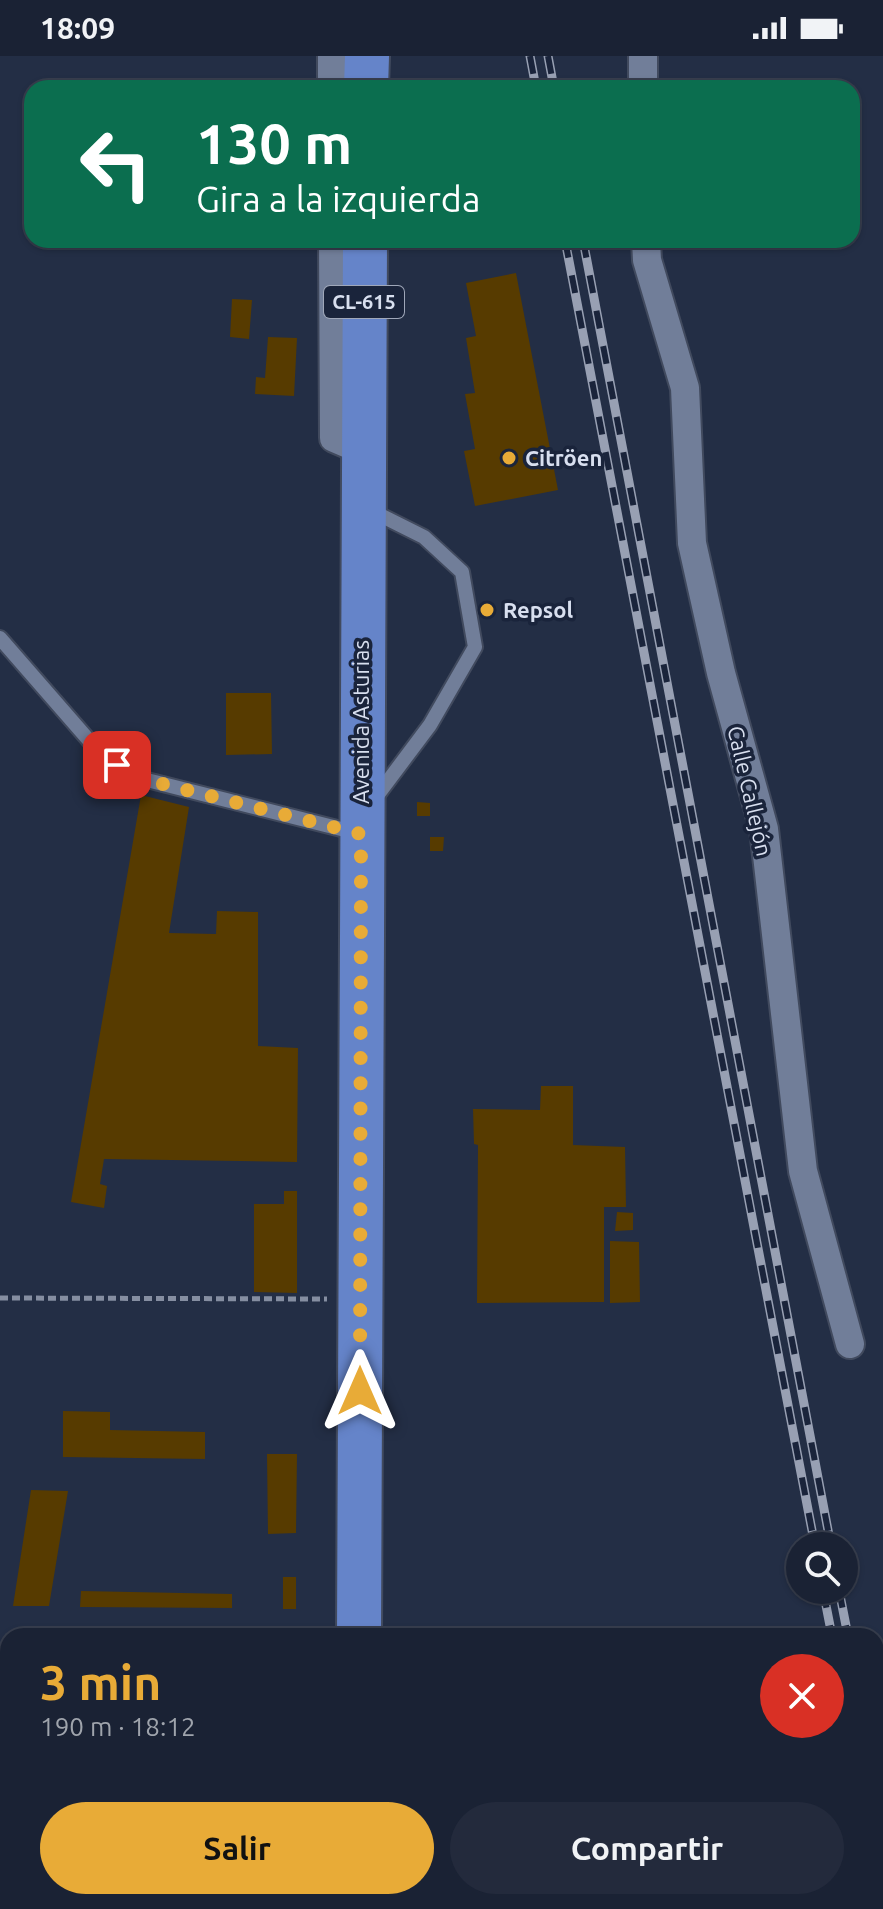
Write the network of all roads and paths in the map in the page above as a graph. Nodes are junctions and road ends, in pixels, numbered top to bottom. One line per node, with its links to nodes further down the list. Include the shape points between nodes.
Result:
1 (332, 56): 4 (street)
2 (367, 56): 5 (main road)
3 (643, 56): 6 (street)
4 (332, 80)
5 (366, 80)
6 (643, 80)
7 (333, 248): 10 (street, via 334,438)
8 (365, 248): 10 (main road, Avenida Asturias / CL-615)
9 (646, 248): 16 (street, Calle Callejón, via 685,388 692,543 764,829 803,1171)
10 (362, 450): 11 (main road, Avenida Asturias)
11 (362, 506): 13 (main road, Avenida Asturias); 13 (lane, via 424,537 462,572 475,647 430,725)
12 (0, 638): 13 (lane, via 100,753 135,777)
13 (361, 825): 15 (main road, Avenida Asturias)
14 (0, 1298): 15 (path)
15 (360, 1300): 17 (main road, Avenida Asturias)
16 (850, 1344)
17 (359, 1628)

